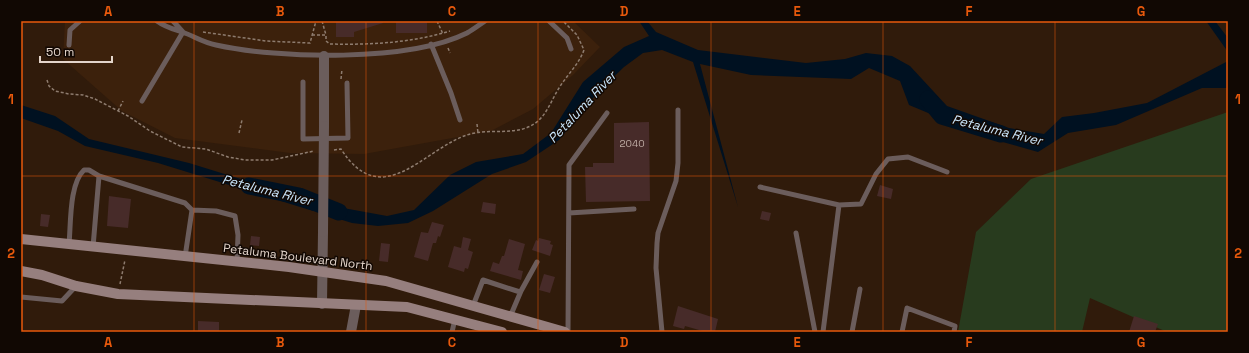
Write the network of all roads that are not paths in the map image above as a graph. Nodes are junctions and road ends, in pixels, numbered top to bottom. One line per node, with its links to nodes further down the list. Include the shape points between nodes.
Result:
1 (80, 21): 8 (lane, via 70,30)
2 (157, 21): 6 (lane, via 170,29)
3 (172, 21): 6 (lane)
4 (485, 21): 7 (lane, via 467,33)
5 (549, 21): 9 (lane, via 567,38)
6 (183, 32): 10 (lane, via 214,45 249,51); 13 (lane)
7 (431, 44): 10 (lane, via 390,51); 16 (lane, via 452,93)
8 (69, 45)
9 (571, 49)
10 (324, 56): 32 (street, bridge)
11 (303, 82): 12 (lane, via 303,139 348,138)
12 (347, 83)
13 (142, 101)
14 (678, 110): 47 (lane, via 676,181 657,243 656,268)
15 (608, 112): 23 (lane, via 569,165)
16 (460, 120)
17 (947, 172): 20 (lane, via 908,157 888,159 876,174 861,204)
18 (99, 176): 22 (lane, via 185,203); 26 (lane, via 90,170 84,170 79,174 74,189); 27 (lane)
19 (760, 187): 20 (lane)
20 (839, 205): 49 (lane)
21 (634, 209): 23 (lane)
22 (192, 210): 28 (lane); 29 (lane, via 216,211 236,216)
23 (569, 213): 46 (lane)
24 (796, 233): 48 (lane)
25 (21, 239): 26 (main road, Petaluma Boulevard North)
26 (69, 244): 27 (main road, Petaluma Boulevard North)
27 (93, 247): 28 (main road, Petaluma Boulevard North)
28 (185, 257): 29 (main road, Petaluma Boulevard North)
29 (237, 262): 32 (main road, Petaluma Boulevard North)
30 (536, 262): 35 (lane)
31 (21, 271): 33 (main road)
32 (323, 271): 37 (street); 39 (main road, Petaluma Boulevard North, via 386,281)
33 (76, 286): 36 (lane, via 62,301); 37 (main road, via 118,294)
34 (860, 289): 50 (lane)
35 (520, 292): 39 (lane, via 484,280); 40 (lane)
36 (21, 297)
37 (322, 304): 38 (main road)
38 (356, 305): 41 (main road, via 407,307); 42 (street)
39 (473, 306): 40 (main road, Petaluma Boulevard North)
40 (510, 316): 45 (main road, Petaluma Boulevard North)
41 (455, 319): 43 (lane); 44 (main road)
42 (351, 332)
43 (452, 332)
44 (502, 332)
45 (565, 332)
46 (568, 332)
47 (662, 332)
48 (815, 332)
49 (823, 332)
50 (852, 332)
51 (902, 332): 52 (lane, via 907,308 955,326)
52 (954, 332)

